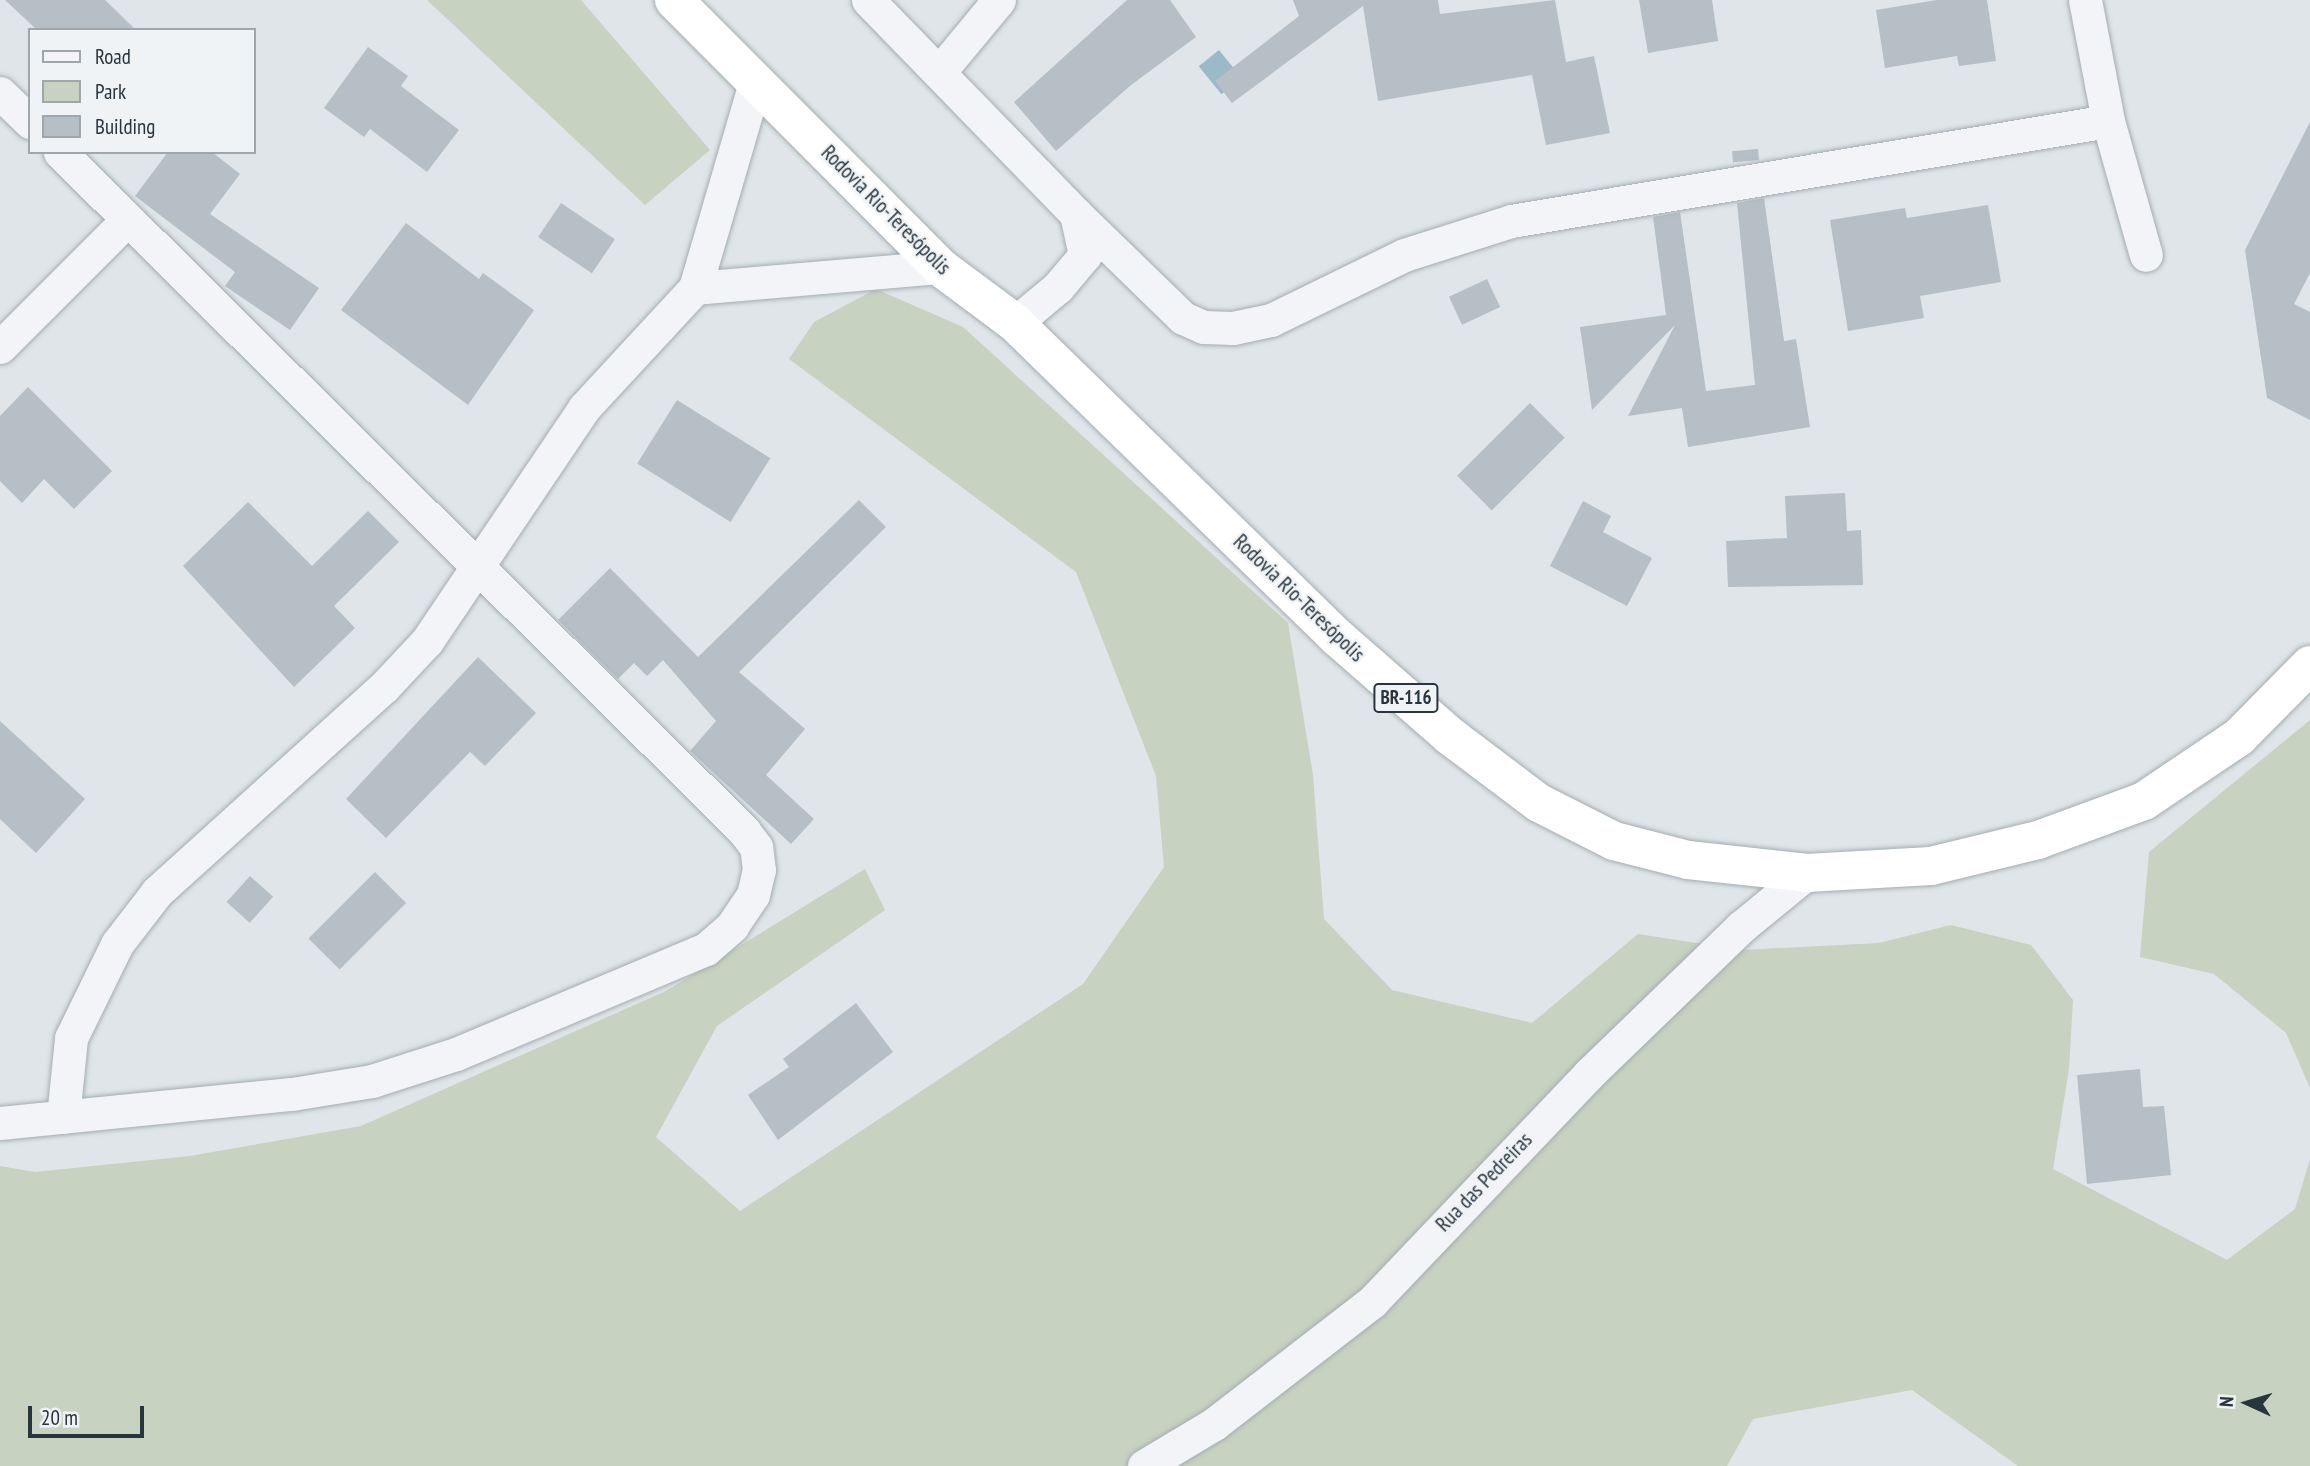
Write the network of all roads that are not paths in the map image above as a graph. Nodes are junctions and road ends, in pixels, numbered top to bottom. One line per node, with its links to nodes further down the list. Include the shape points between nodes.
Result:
1 (674, 0): 6 (highway, Rodovia Rio-Teresópolis / BR-116)
2 (868, 0): 5 (street)
3 (999, 0): 5 (street)
4 (2085, 0): 9 (street)
5 (941, 71): 11 (street)
6 (756, 80): 14 (highway, Rodovia Rio-Teresópolis / BR-116); 15 (street)
7 (0, 93): 8 (street)
8 (28, 120)
9 (2108, 121): 11 (street, via 1511,221 1451,236 1270,320 1233,328 1203,327 1183,318); 13 (street)
10 (62, 154): 12 (street)
11 (1076, 214): 16 (street, via 1085,255 1058,287)
12 (127, 220): 17 (street); 18 (street)
13 (2146, 255)
14 (940, 267): 15 (street); 16 (highway, Rodovia Rio-Teresópolis / BR-116)
15 (695, 288): 18 (street, via 584,408)
16 (1015, 323): 20 (highway, Rodovia Rio-Teresópolis / BR-116, via 1338,638 1450,736 1539,803 1614,841 1688,860)
17 (0, 347)
18 (478, 570): 21 (street, via 384,687 157,892 117,944 71,1038); 21 (street, via 756,847 760,870 752,895 732,926 706,949 456,1054 372,1081)
19 (2310, 665): 20 (highway, Rodovia Rio-Teresópolis / BR-116, via 2239,737 2144,801 2038,840 1931,866)
20 (1807, 873): 23 (street, Rua das Pedreiras, via 1741,927 1589,1074 1372,1302 1214,1424)
21 (63, 1117): 22 (street)
22 (0, 1123)
23 (1144, 1466)

